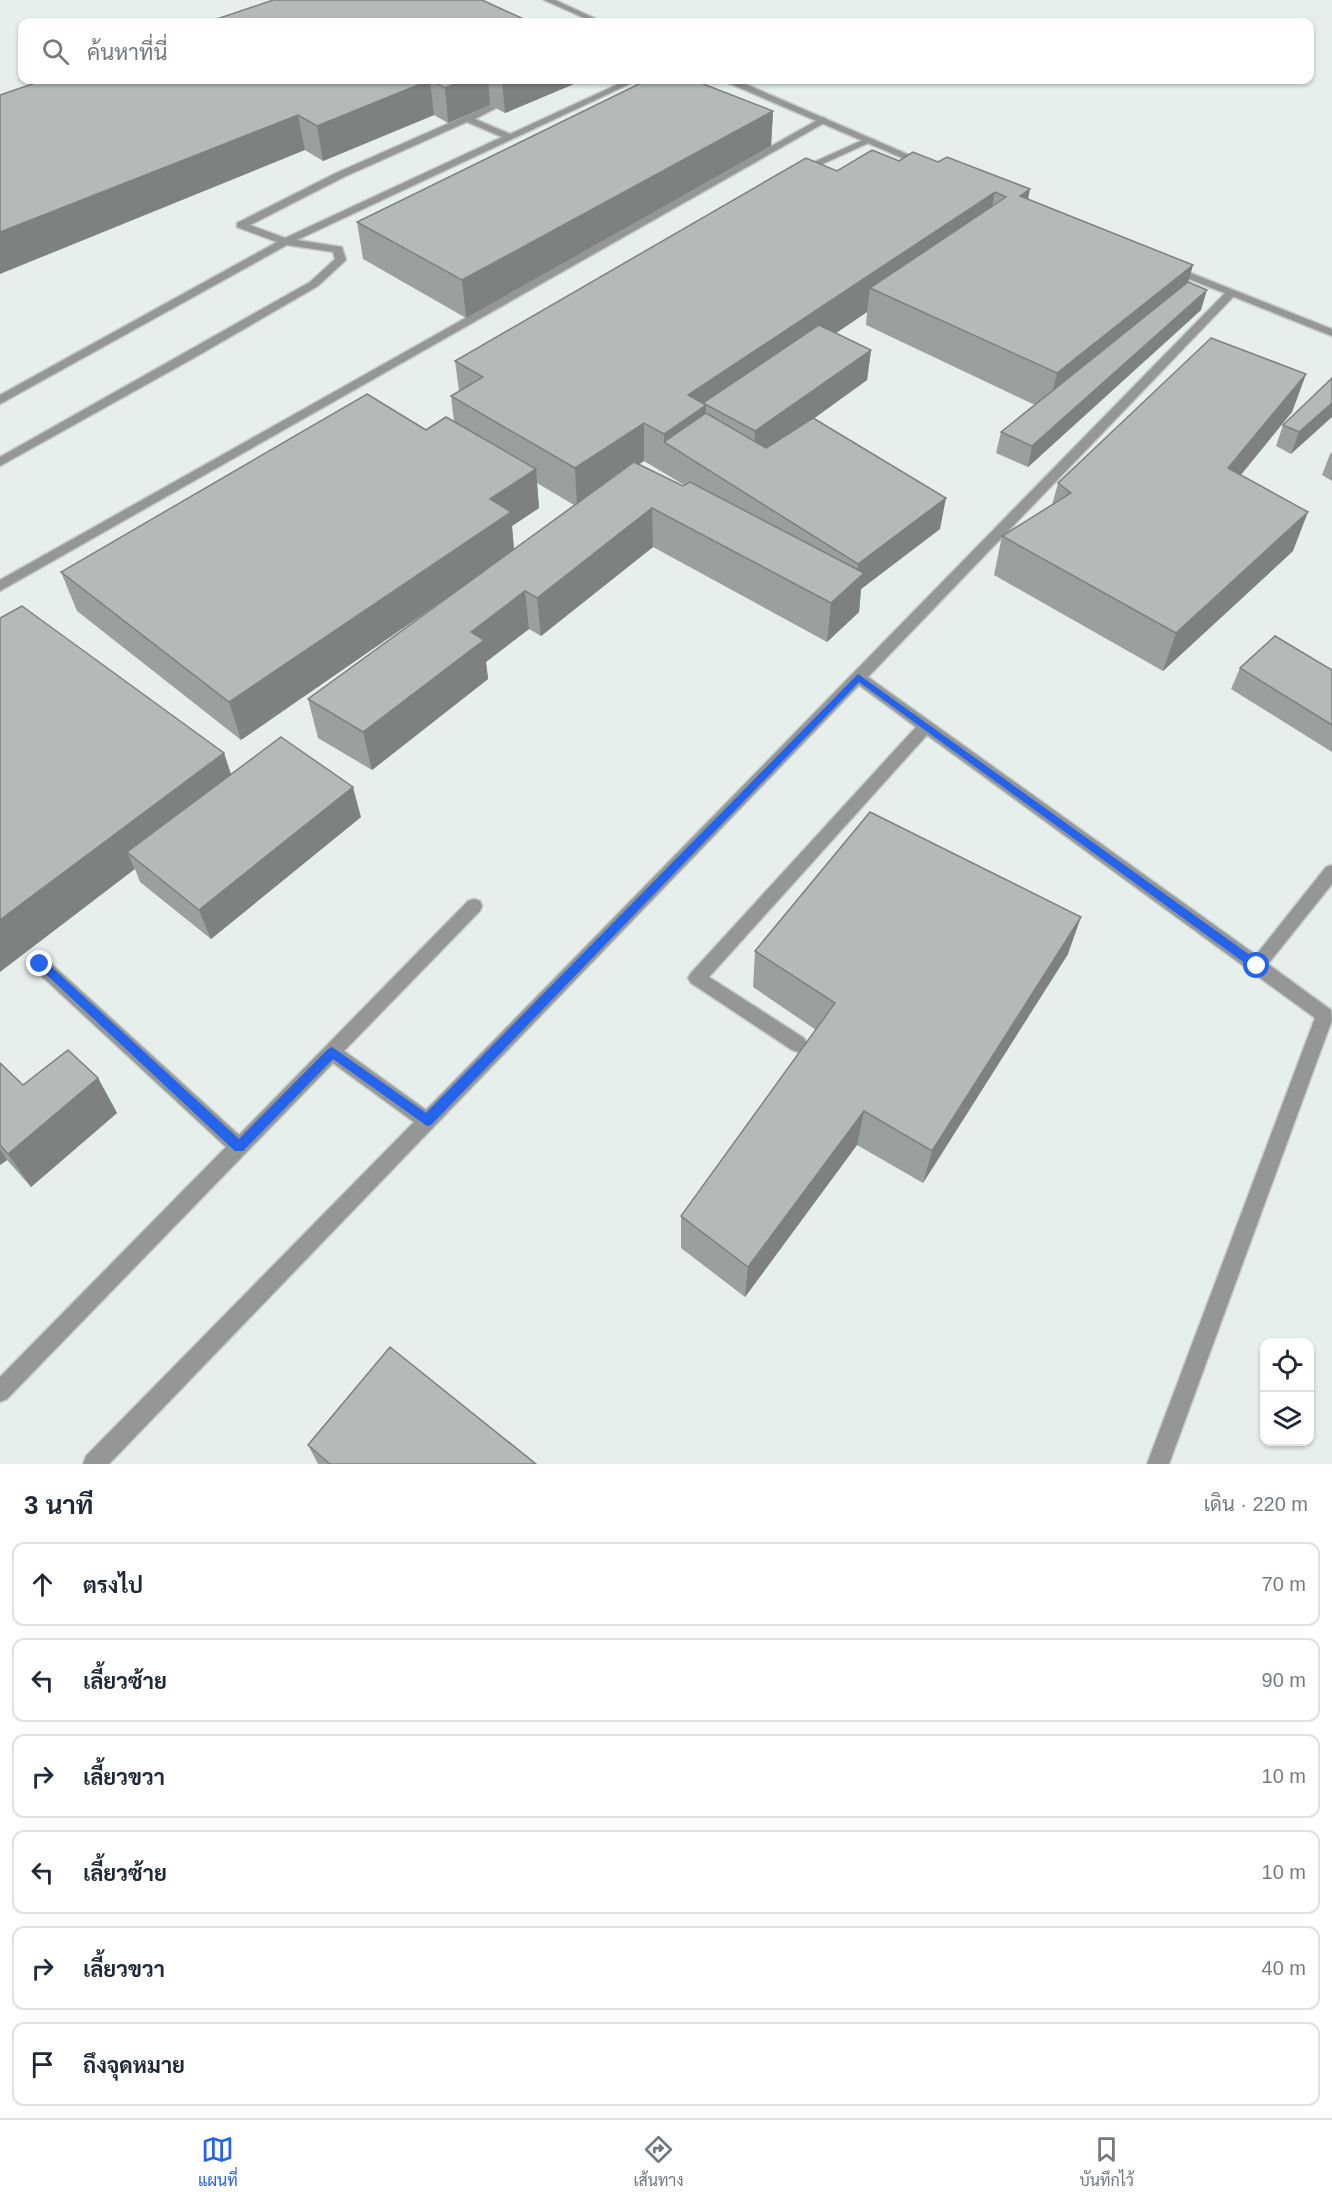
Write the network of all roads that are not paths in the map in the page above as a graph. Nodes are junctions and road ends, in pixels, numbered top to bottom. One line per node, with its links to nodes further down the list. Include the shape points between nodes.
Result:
1 (548, 0): 2 (street)
2 (590, 18)
3 (618, 84): 8 (street)
4 (738, 84): 7 (street)
5 (494, 107): 6 (street)
6 (465, 118): 8 (street); 12 (street, via 282,202 241,225)
7 (823, 120): 9 (street); 18 (street)
8 (509, 137): 12 (street)
9 (870, 140): 10 (street); 11 (street, via 826,164)
10 (936, 168)
11 (784, 177)
12 (287, 242): 16 (street); 17 (street, via 338,249 340,260 305,289)
13 (1165, 265): 14 (street)
14 (1231, 293): 15 (street); 19 (street)
15 (1332, 333)
16 (0, 400)
17 (0, 462)
18 (0, 586)
19 (858, 677): 20 (street); 27 (street)
20 (926, 726): 24 (street); 25 (street, via 697,978)
21 (1332, 872): 24 (street)
22 (474, 906): 26 (street)
23 (40, 964): 28 (street)
24 (1257, 966): 31 (street, via 1325,1016)
25 (798, 1044)
26 (332, 1052): 27 (street); 28 (street)
27 (427, 1121): 30 (street)
28 (239, 1147): 29 (street)
29 (0, 1392)
30 (94, 1464)
31 (1158, 1464)

